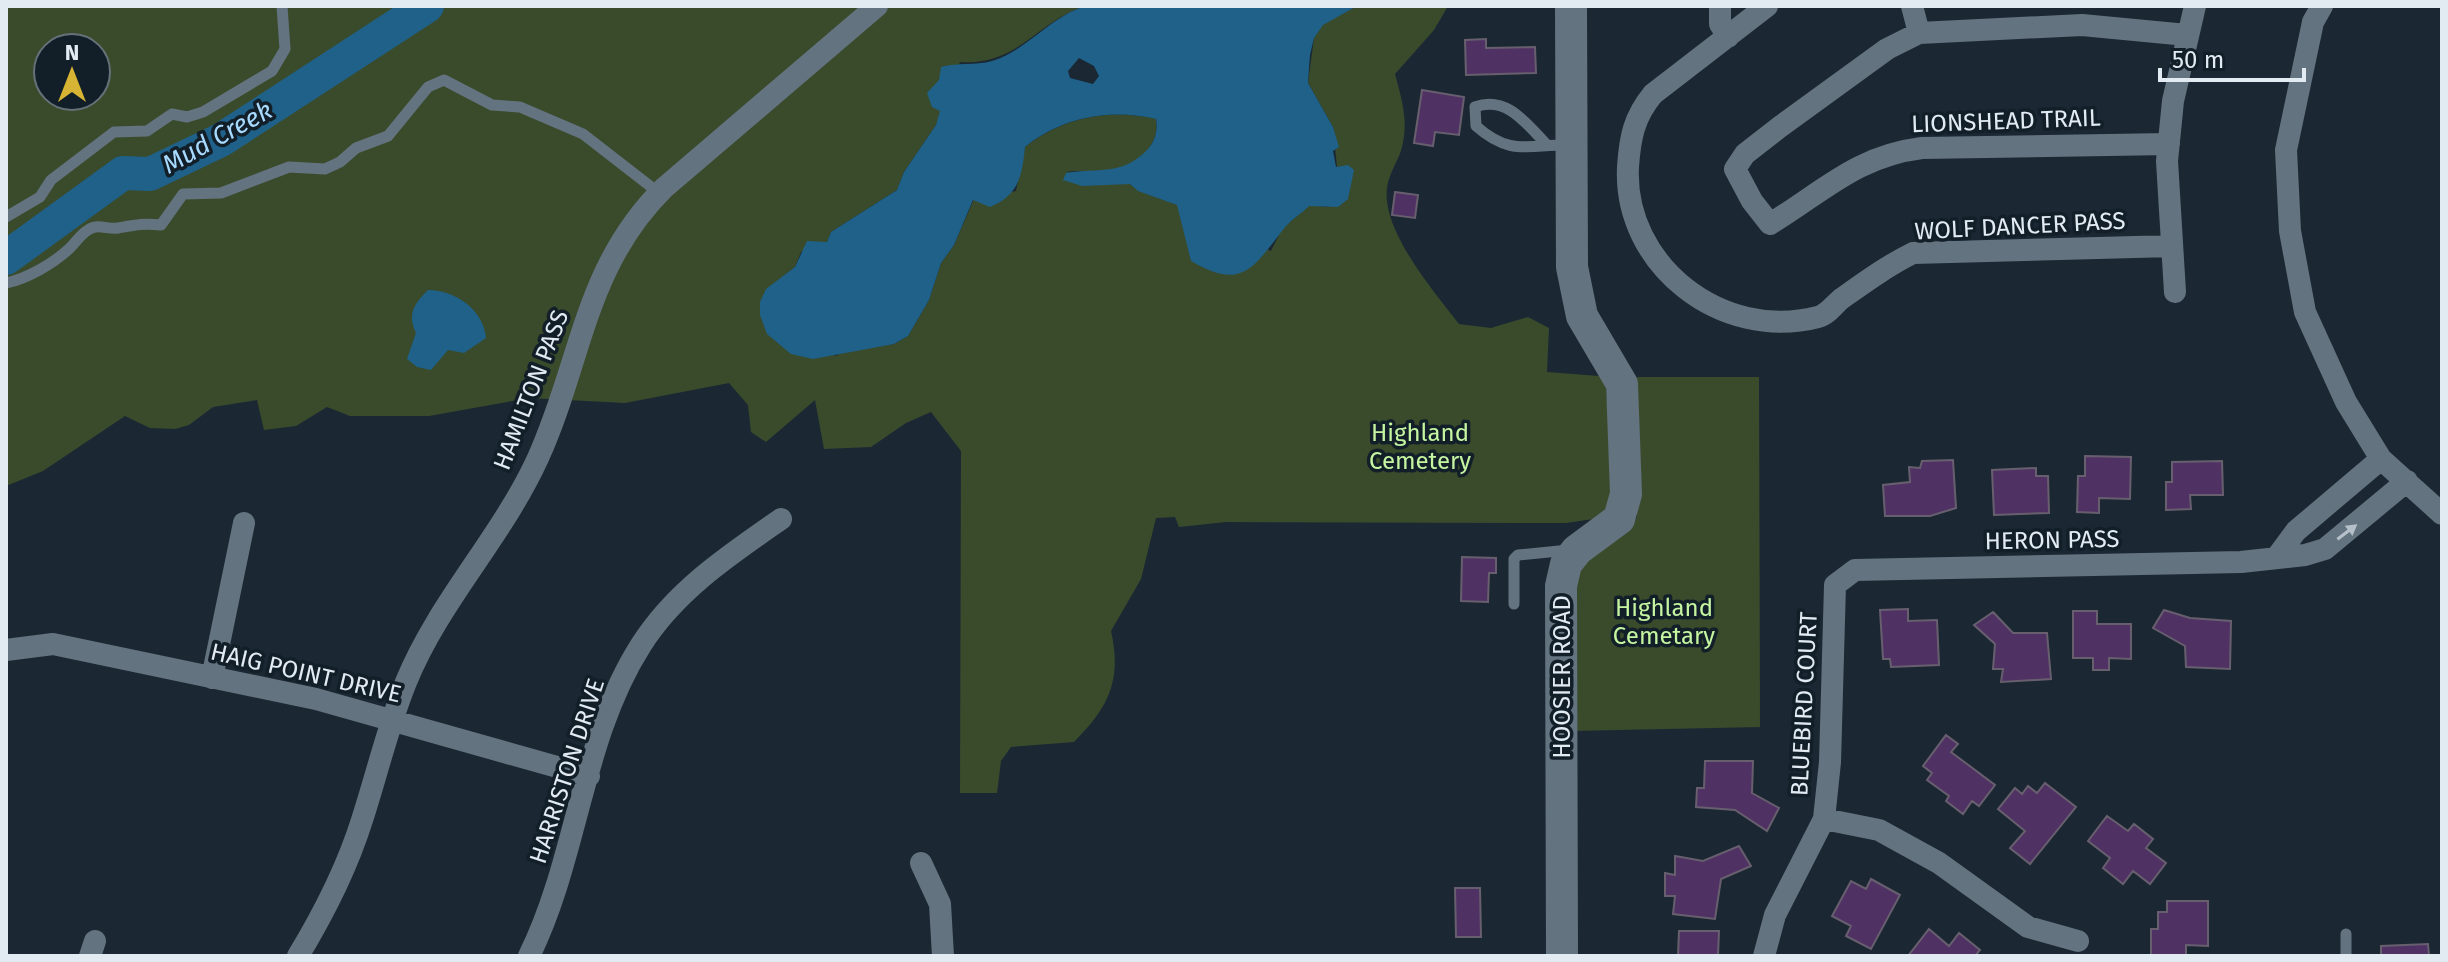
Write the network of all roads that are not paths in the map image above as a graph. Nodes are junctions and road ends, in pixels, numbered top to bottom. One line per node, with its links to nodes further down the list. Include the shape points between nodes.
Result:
1 (282, 6): 15 (lane, via 285,49 272,71 203,112 172,114 147,131 114,132 51,180 28,207)
2 (877, 6): 14 (street, HAMILTON PASS)
3 (1571, 6): 13 (street, HOOSIER ROAD)
4 (1720, 6): 11 (street, via 1720,24)
5 (1767, 6): 11 (street, WOLF DANCER PASS)
6 (1912, 6): 9 (street)
7 (2195, 6): 10 (street)
8 (2322, 6): 19 (street, via 2313,22 2286,150 2290,231 2305,312 2346,402)
9 (1919, 33): 10 (street, via 2082,25); 12 (street, LIONSHEAD TRAIL, via 1887,49 1745,154 1735,169 1770,224 1846,172 1891,151)
10 (2187, 35): 12 (street)
11 (1728, 37): 16 (street, WOLF DANCER PASS, via 1653,94 1639,111 1630,135 1628,172 1630,204 1650,250 1666,274 1720,310 1765,319 1821,317 1913,253)
12 (2169, 144): 16 (street)
13 (1558, 145): 13 (lane, via 1514,149 1498,143 1476,126 1475,107 1499,103); 24 (street, HOOSIER ROAD, via 1575,291 1590,334 1622,384 1626,494 1619,519)
14 (659, 193): 17 (lane, via 583,134 520,107 492,105 444,80 428,87 388,136 356,148 325,169 289,167 221,193 183,194 161,225 134,222 88,230 51,264); 30 (street, HAMILTON PASS, via 613,252 539,455 427,637)
15 (6, 217)
16 (2172, 246): 18 (street)
17 (6, 283)
18 (2175, 292)
19 (2381, 459): 20 (street); 25 (street, via 2296,531)
20 (2407, 481): 21 (street); 25 (street, HERON PASS, one-way to 20, via 2325,549)
21 (2442, 514)
22 (781, 519): 31 (street, HARRISTON DRIVE, via 695,581 642,644 615,694)
23 (244, 523): 29 (street)
24 (1577, 550): 27 (lane, via 1518,555); 39 (street, HOOSIER ROAD, via 1566,564 1561,586)
25 (2276, 558): 26 (street, HERON PASS, via 1855,570)
26 (1835, 585): 32 (street, BLUEBIRD COURT)
27 (1514, 604)
28 (6, 650): 29 (street, HAIG POINT DRIVE, via 53,644)
29 (212, 678): 30 (street, HAIG POINT DRIVE)
30 (394, 719): 31 (street, HAIG POINT DRIVE); 36 (street, HAMILTON PASS, via 351,852)
31 (589, 776): 37 (street, HARRISTON DRIVE, via 554,901)
32 (1824, 819): 35 (street, via 1879,830 1939,863 2028,927); 40 (street, BLUEBIRD COURT, via 1775,915)
33 (921, 863): 38 (street, via 940,904)
34 (2346, 934): 41 (lane)
35 (2078, 941)
36 (298, 956)
37 (529, 956)
38 (943, 956)
39 (1562, 956)
40 (1764, 956)
41 (2346, 956)

